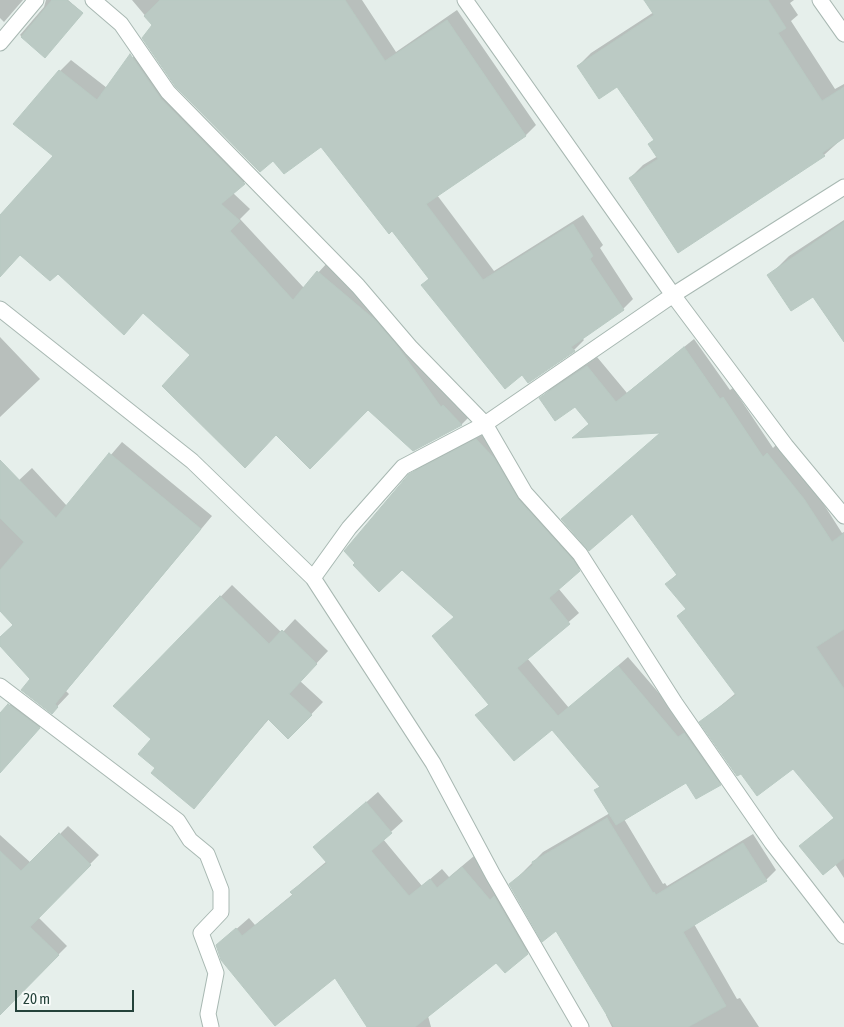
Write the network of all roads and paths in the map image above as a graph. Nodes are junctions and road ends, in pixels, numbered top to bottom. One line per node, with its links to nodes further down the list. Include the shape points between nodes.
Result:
1 (36, 0): 6 (street)
2 (93, 0): 10 (street, via 121,24 168,92 358,286 411,348)
3 (465, 0): 8 (street)
4 (820, 0): 5 (street)
5 (844, 34)
6 (0, 43)
7 (844, 187): 8 (street)
8 (673, 295): 10 (street); 11 (street, via 786,446)
9 (0, 309): 12 (street, via 192,462)
10 (485, 424): 12 (street, via 403,467 349,528); 14 (street, via 525,493 580,554 666,688 772,843)
11 (844, 516)
12 (313, 578): 16 (street, via 433,763)
13 (0, 686): 15 (street, via 178,821 190,840 208,854 221,890 221,912 201,933 216,973 208,1014)
14 (844, 936)
15 (211, 1027)
16 (581, 1027)

